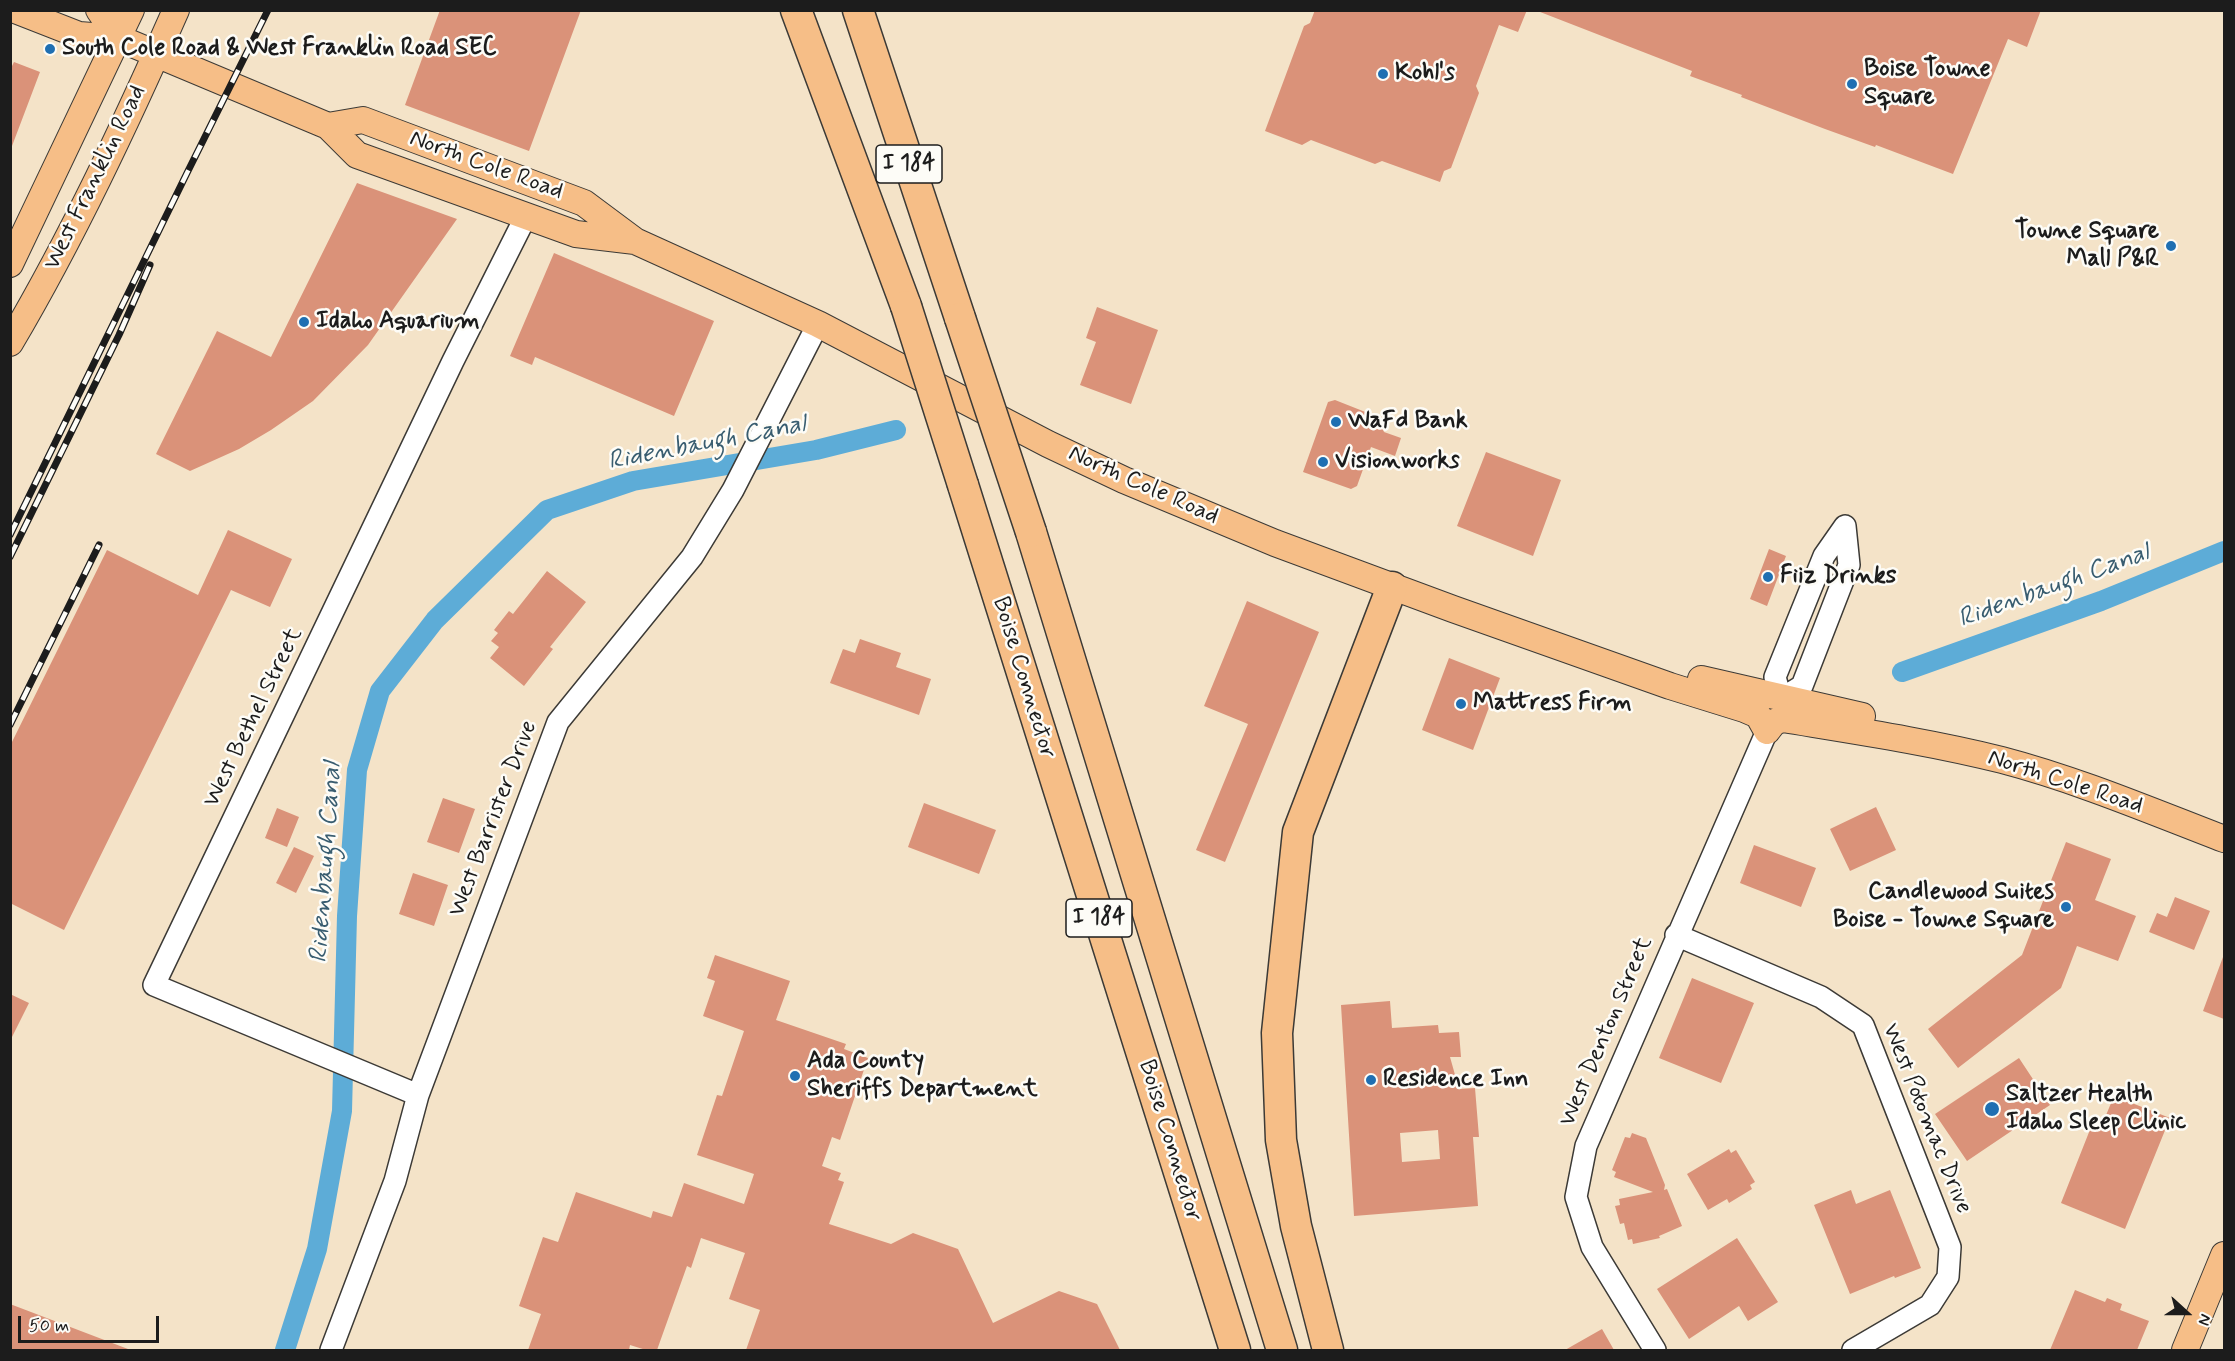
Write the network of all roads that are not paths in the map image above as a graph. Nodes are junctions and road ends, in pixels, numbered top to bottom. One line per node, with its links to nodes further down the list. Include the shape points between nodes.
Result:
1 (15, 10): 7 (main road, via 79,35)
2 (99, 10): 7 (main road)
3 (131, 10): 7 (main road, West Franklin Road)
4 (176, 10): 8 (main road, West Franklin Road)
5 (796, 10): 25 (highway, Boise Connector / I 184, bridge, via 906,306)
6 (858, 10): 26 (highway, Boise Connector / I 184, bridge, via 1031,532)
7 (118, 38): 8 (main road, North Cole Road); 12 (main road, West Franklin Road)
8 (156, 56): 9 (main road, North Cole Road); 14 (main road, West Franklin Road, via 49,275)
9 (328, 126): 10 (main road, North Cole Road, via 357,155); 11 (main road, North Cole Road, via 363,120 584,202)
10 (526, 216): 11 (main road, North Cole Road, via 576,234); 22 (street, West Bethel Street, via 154,985)
11 (635, 241): 13 (main road, North Cole Road)
12 (10, 264)
13 (818, 324): 15 (main road, North Cole Road, via 1124,480); 22 (street, West Barrister Drive, via 733,490 692,557 558,722)
14 (10, 343)
15 (1392, 587): 16 (main road, North Cole Road); 27 (highway, via 1298,832 1277,1033 1281,1140 1296,1226)
16 (1670, 686): 17 (main road, North Cole Road, via 1697,678); 18 (main road, North Cole Road, via 1688,706)
17 (1781, 699): 17 (street, via 1802,686 1849,565 1845,526 1824,556 1775,677); 19 (main road, North Cole Road, via 1878,719)
18 (1767, 732): 19 (main road, North Cole Road, via 1874,748); 21 (street, West Denton Street)
19 (1902, 740): 20 (main road, North Cole Road, via 2003,760)
20 (2224, 839)
21 (1677, 935): 28 (street, West Denton Street, via 1586,1146 1576,1197 1592,1247); 29 (street, West Potomac Drive, via 1821,997 1863,1025 1950,1247 1947,1277 1930,1305)
22 (418, 1095): 24 (street, West Barrister Drive, via 395,1181)
23 (2224, 1255): 30 (main road)
24 (331, 1350)
25 (1235, 1350)
26 (1282, 1350)
27 (1328, 1350)
28 (1655, 1350)
29 (1852, 1350)
30 (2185, 1350)

